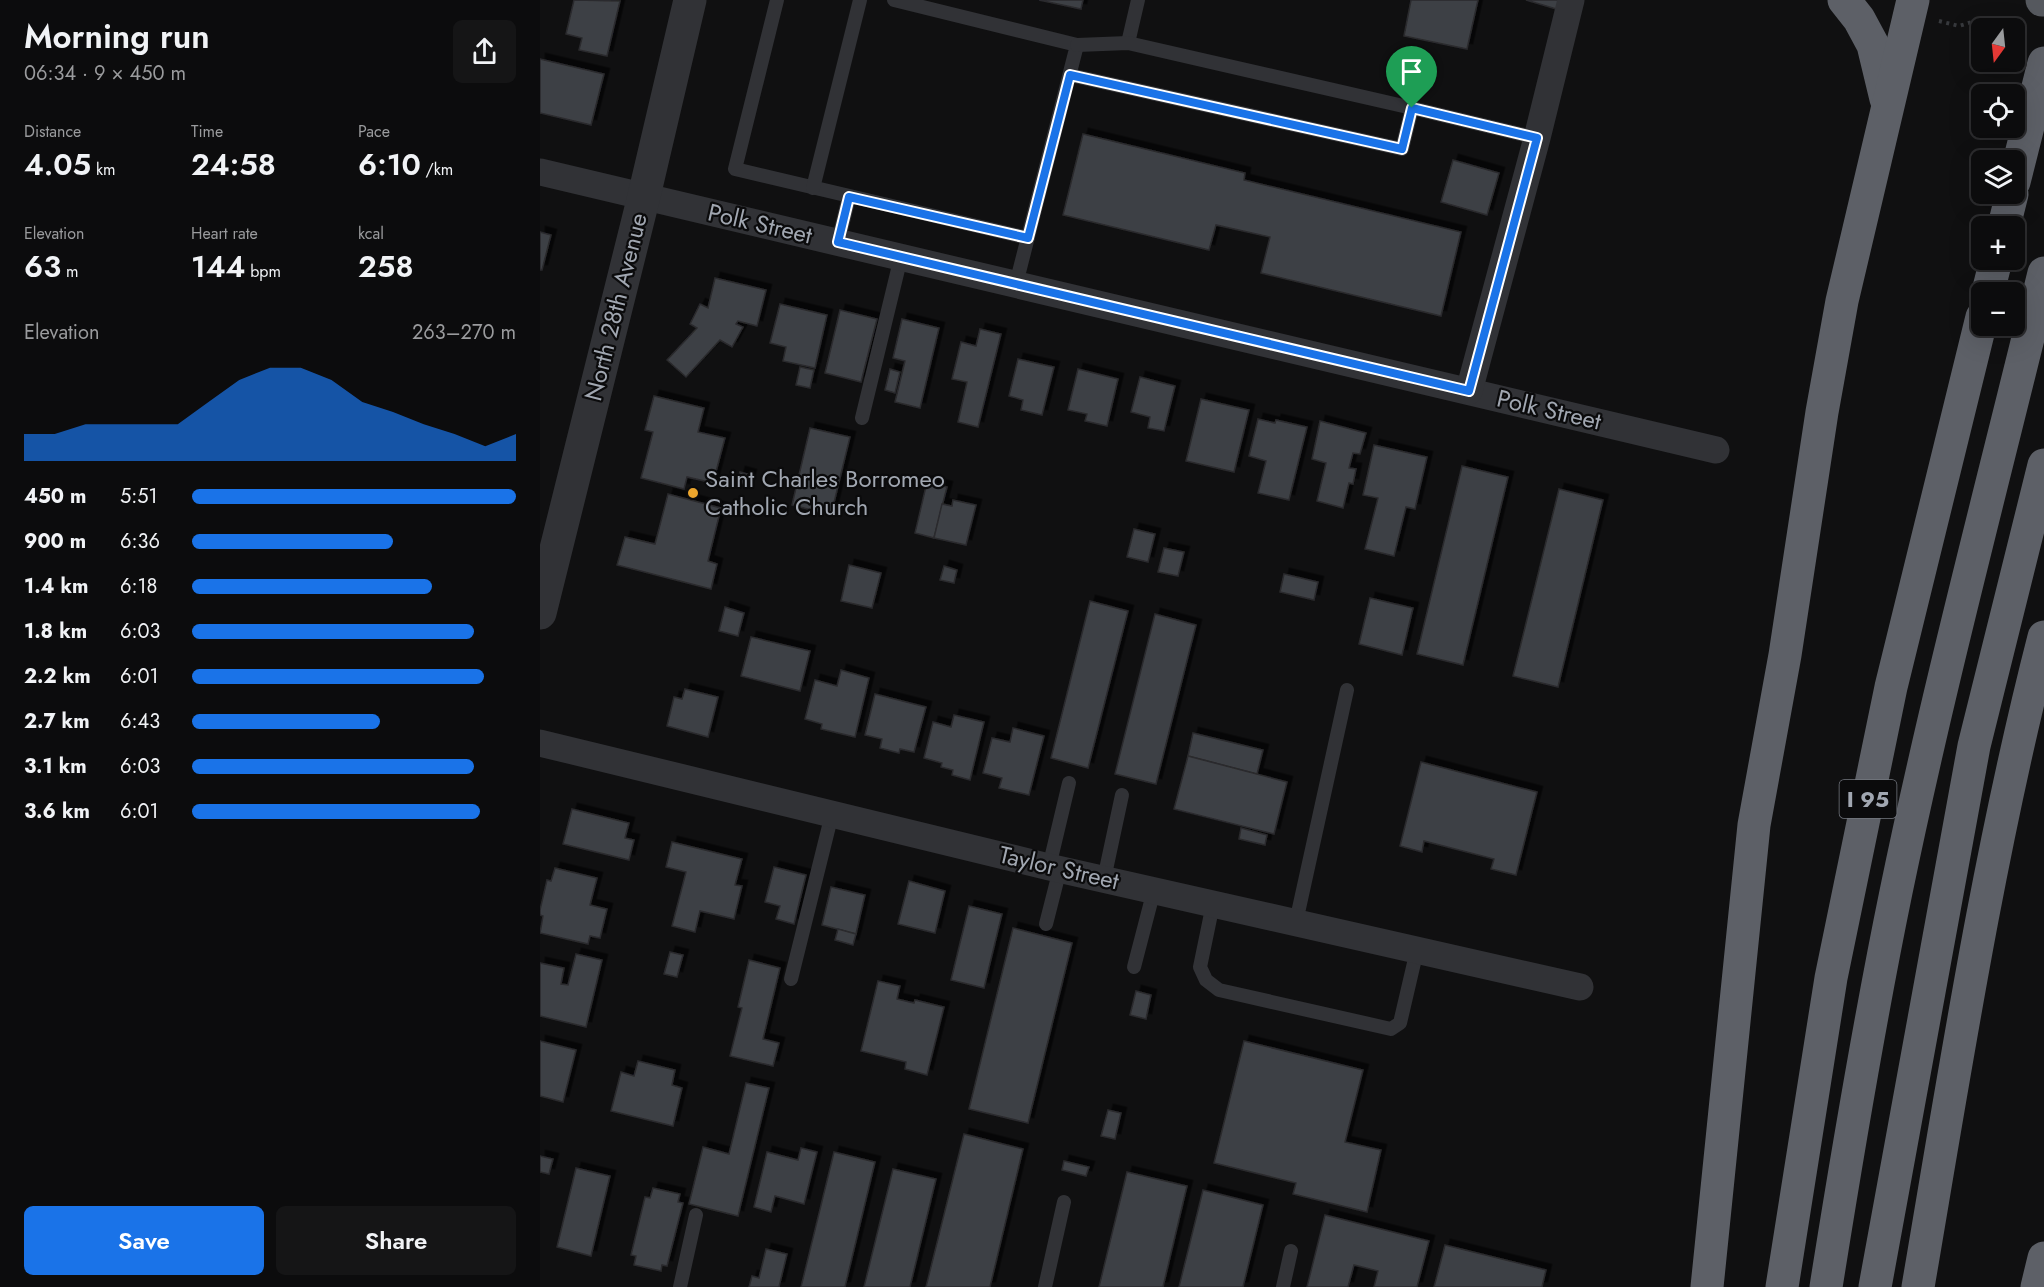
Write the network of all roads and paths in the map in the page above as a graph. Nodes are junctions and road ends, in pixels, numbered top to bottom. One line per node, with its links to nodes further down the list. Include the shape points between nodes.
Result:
1 (690, 0): 19 (street, North 28th Avenue)
2 (777, 0): 18 (lane, via 735,169)
3 (860, 0): 18 (lane)
4 (894, 0): 10 (lane)
5 (1138, 0): 9 (lane)
6 (1571, 0): 15 (street)
7 (1844, 0): 13 (highway, via 1873,45)
8 (1913, 0): 13 (highway)
9 (1128, 43): 10 (lane); 14 (lane)
10 (1077, 45): 12 (lane)
11 (2044, 63): 16 (highway)
12 (1070, 75): 14 (lane, via 1402,149); 21 (lane)
13 (1888, 106): 55 (highway, via 1842,301 1754,825)
14 (1412, 108): 15 (lane)
15 (1537, 138): 27 (street)
16 (2022, 150)
17 (540, 172): 19 (street, Polk Street)
18 (813, 188): 20 (lane)
19 (644, 196): 22 (street, Polk Street); 31 (street, North 28th Avenue)
20 (849, 197): 21 (lane); 22 (lane)
21 (1028, 238): 25 (lane)
22 (838, 242): 23 (street, Polk Street)
23 (901, 257): 25 (street, Polk Street); 28 (lane)
24 (2044, 273): 57 (highway, via 1896,893)
25 (1016, 284): 27 (street, Polk Street)
26 (1977, 336): 56 (highway, I 95, via 1892,687 1836,955)
27 (1469, 391): 29 (street, Polk Street)
28 (862, 418)
29 (1716, 450)
30 (2044, 465): 58 (highway, via 1974,746)
31 (540, 613)
32 (2044, 637): 59 (highway, via 1967,996)
33 (1347, 690): 42 (lane)
34 (540, 743): 37 (street, Taylor Street)
35 (1069, 783): 38 (lane)
36 (1122, 795): 39 (lane)
37 (832, 814): 38 (street, Taylor Street); 46 (lane)
38 (1055, 868): 39 (street, Taylor Street); 43 (lane)
39 (1104, 879): 40 (street, Taylor Street)
40 (1154, 890): 41 (street, Taylor Street); 45 (lane)
41 (1213, 904): 42 (street, Taylor Street); 44 (lane, via 1200,967 1206,980 1219,990 1355,1022 1391,1029 1400,1023)
42 (1296, 922): 44 (street, Taylor Street)
43 (1046, 924)
44 (1417, 950): 47 (street, Taylor Street)
45 (1134, 967)
46 (791, 979)
47 (1580, 987)
48 (1064, 1202): 53 (lane)
49 (696, 1215): 52 (lane)
50 (1291, 1251): 54 (lane)
51 (2044, 1258): 60 (highway)
52 (680, 1287)
53 (1045, 1287)
54 (1283, 1287)
55 (1707, 1287)
56 (1782, 1287)
57 (1826, 1287)
58 (1875, 1287)
59 (1918, 1287)
60 (2037, 1287)

